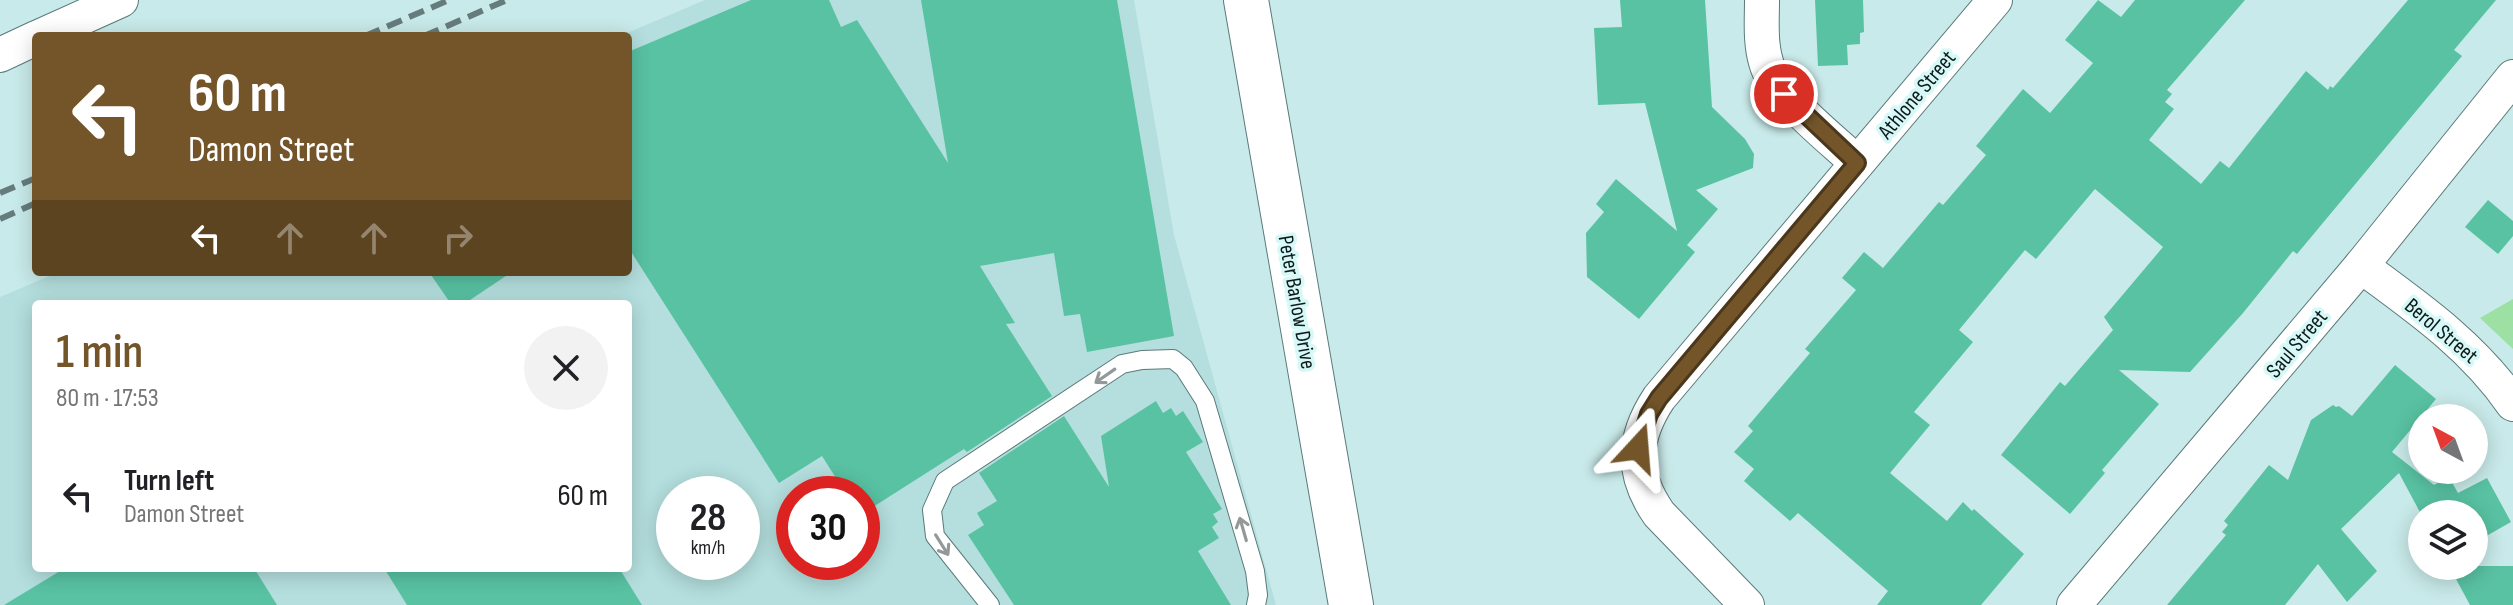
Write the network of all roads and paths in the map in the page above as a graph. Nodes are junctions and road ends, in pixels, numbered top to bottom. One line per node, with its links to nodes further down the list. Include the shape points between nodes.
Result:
1 (121, 0): 5 (street)
2 (1246, 0): 14 (street, Peter Barlow Drive)
3 (1762, 0): 9 (street, via 1763,44 1773,80)
4 (1995, 0): 9 (street, Athlone Street)
5 (49, 32)
6 (32, 40): 7 (street)
7 (0, 55)
8 (2513, 77): 10 (street, Saul Street)
9 (1857, 163): 15 (street, Athlone Street, via 1659,398 1642,431 1638,466 1649,500)
10 (2361, 266): 11 (street, Berol Street, via 2442,326 2486,368); 16 (street, Saul Street)
11 (2513, 404)
12 (990, 605): 13 (lane, one-way to 12, via 1255,571 1205,401 1184,368 1163,358 1122,364 945,481 932,510 935,536)
13 (1256, 605)
14 (1351, 605)
15 (1747, 605)
16 (2074, 605)

